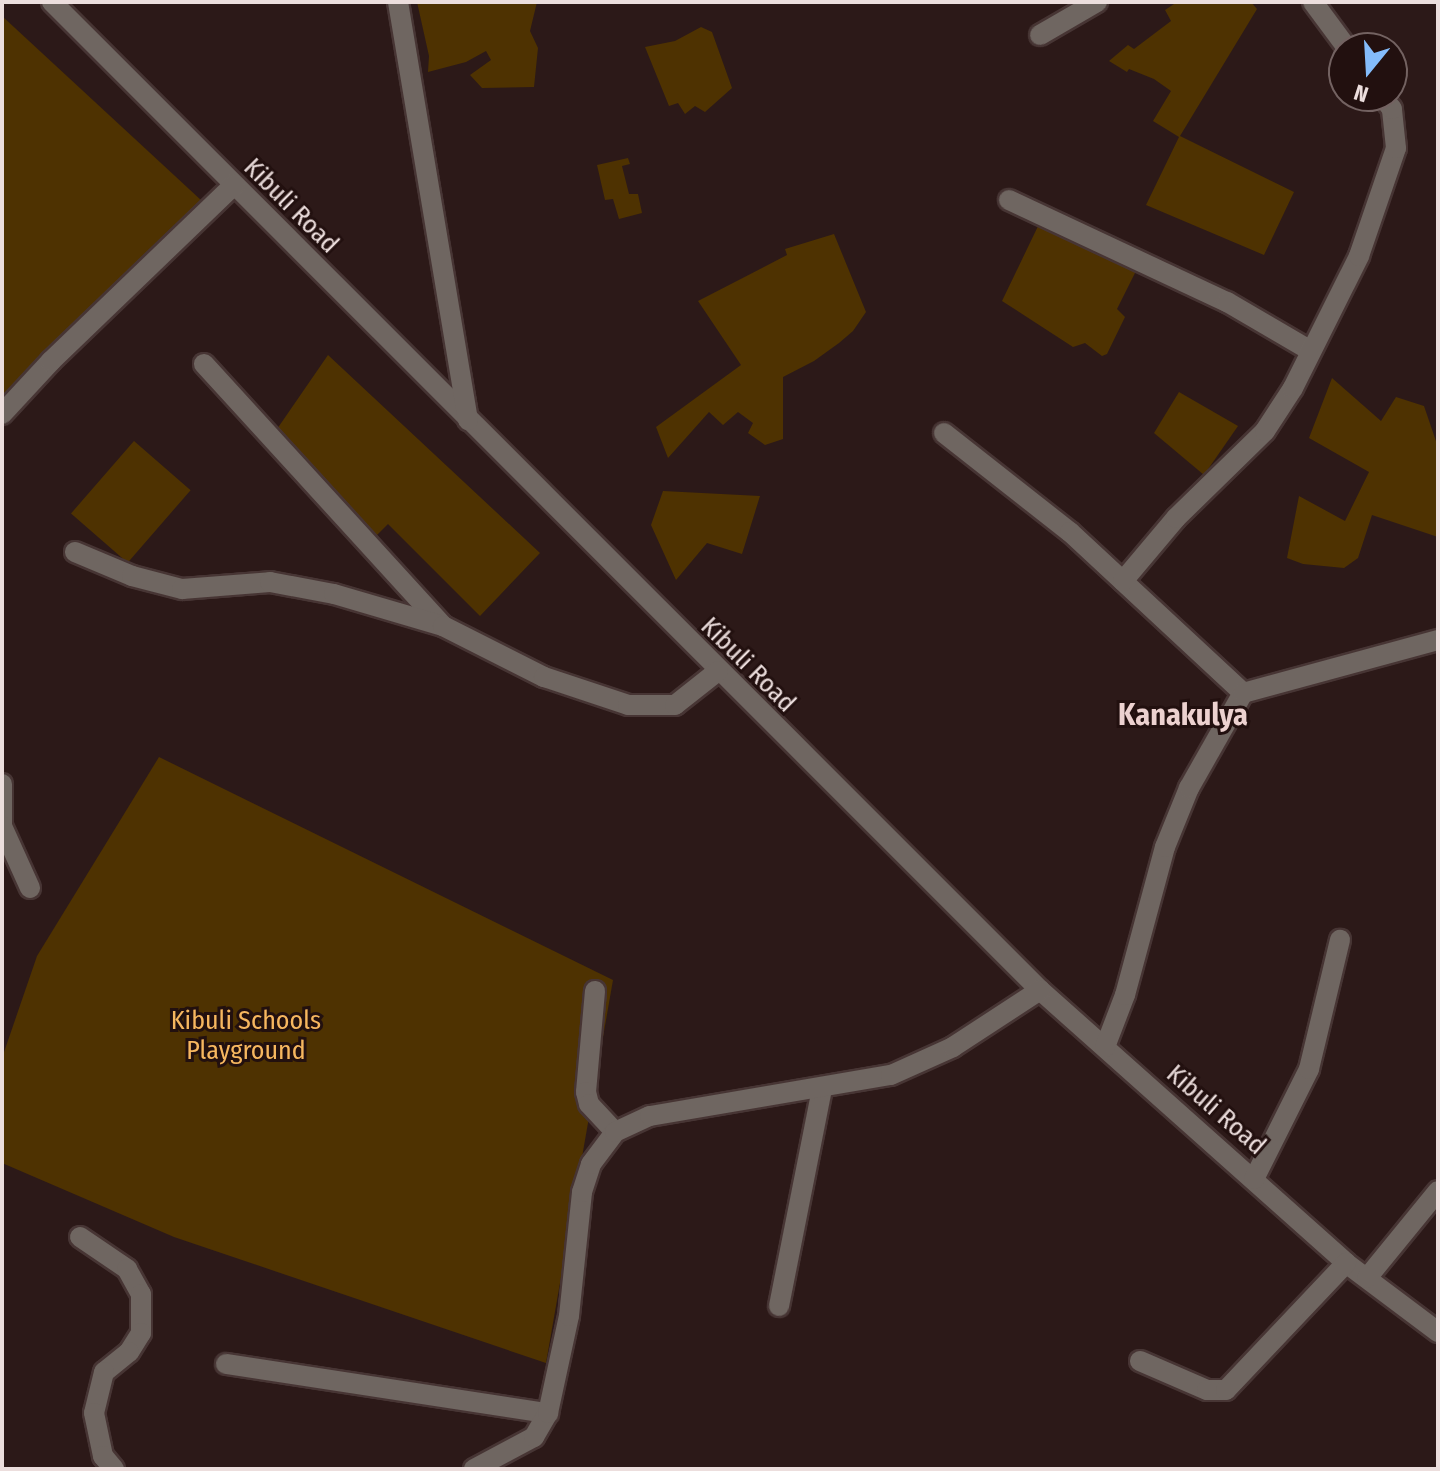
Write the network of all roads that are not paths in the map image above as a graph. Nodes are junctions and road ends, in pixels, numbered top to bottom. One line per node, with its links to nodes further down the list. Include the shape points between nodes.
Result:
1 (52, 2): 8 (street, Kibuli Road)
2 (398, 2): 13 (street)
3 (1097, 2): 6 (street)
4 (1313, 2): 5 (street)
5 (1335, 32)
6 (1040, 35)
7 (1392, 112): 10 (street, via 1396,148 1359,256)
8 (234, 185): 12 (street); 13 (street, Kibuli Road)
9 (1009, 200): 10 (street, via 1227,302)
10 (1309, 350): 16 (street, via 1293,388 1265,431 1176,518)
11 (204, 364): 17 (street)
12 (2, 414)
13 (468, 420): 19 (street, Kibuli Road)
14 (944, 433): 16 (street)
15 (75, 552): 17 (street, via 132,576 182,589 270,582 334,594)
16 (1123, 581): 20 (street)
17 (443, 626): 19 (street, via 544,677 628,705 675,705)
18 (1438, 640): 20 (street)
19 (718, 671): 25 (street, Kibuli Road)
20 (1243, 693): 27 (street, via 1189,788 1165,847 1125,995)
21 (2, 784): 22 (street)
22 (2, 826): 23 (street)
23 (30, 888)
24 (1340, 940): 30 (street, via 1309,1069)
25 (1040, 990): 27 (street, Kibuli Road); 28 (street, via 927,1060 891,1075)
26 (595, 991): 29 (street, via 586,1092 589,1104)
27 (1105, 1047): 30 (street, Kibuli Road)
28 (822, 1088): 29 (street, via 650,1116); 35 (street)
29 (615, 1132): 39 (street, via 591,1164 582,1192 569,1316)
30 (1254, 1179): 33 (street, Kibuli Road)
31 (1438, 1191): 34 (street)
32 (80, 1237): 40 (street, via 127,1269 141,1294 141,1333 129,1352 104,1372 94,1413 103,1456)
33 (1346, 1263): 34 (street, Kibuli Road); 37 (street, via 1226,1390 1207,1390)
34 (1367, 1278): 36 (street, Kibuli Road)
35 (779, 1306)
36 (1438, 1332)
37 (1140, 1361)
38 (226, 1364): 39 (street)
39 (548, 1413): 41 (street, via 534,1437)
40 (114, 1469)
41 (474, 1469)

